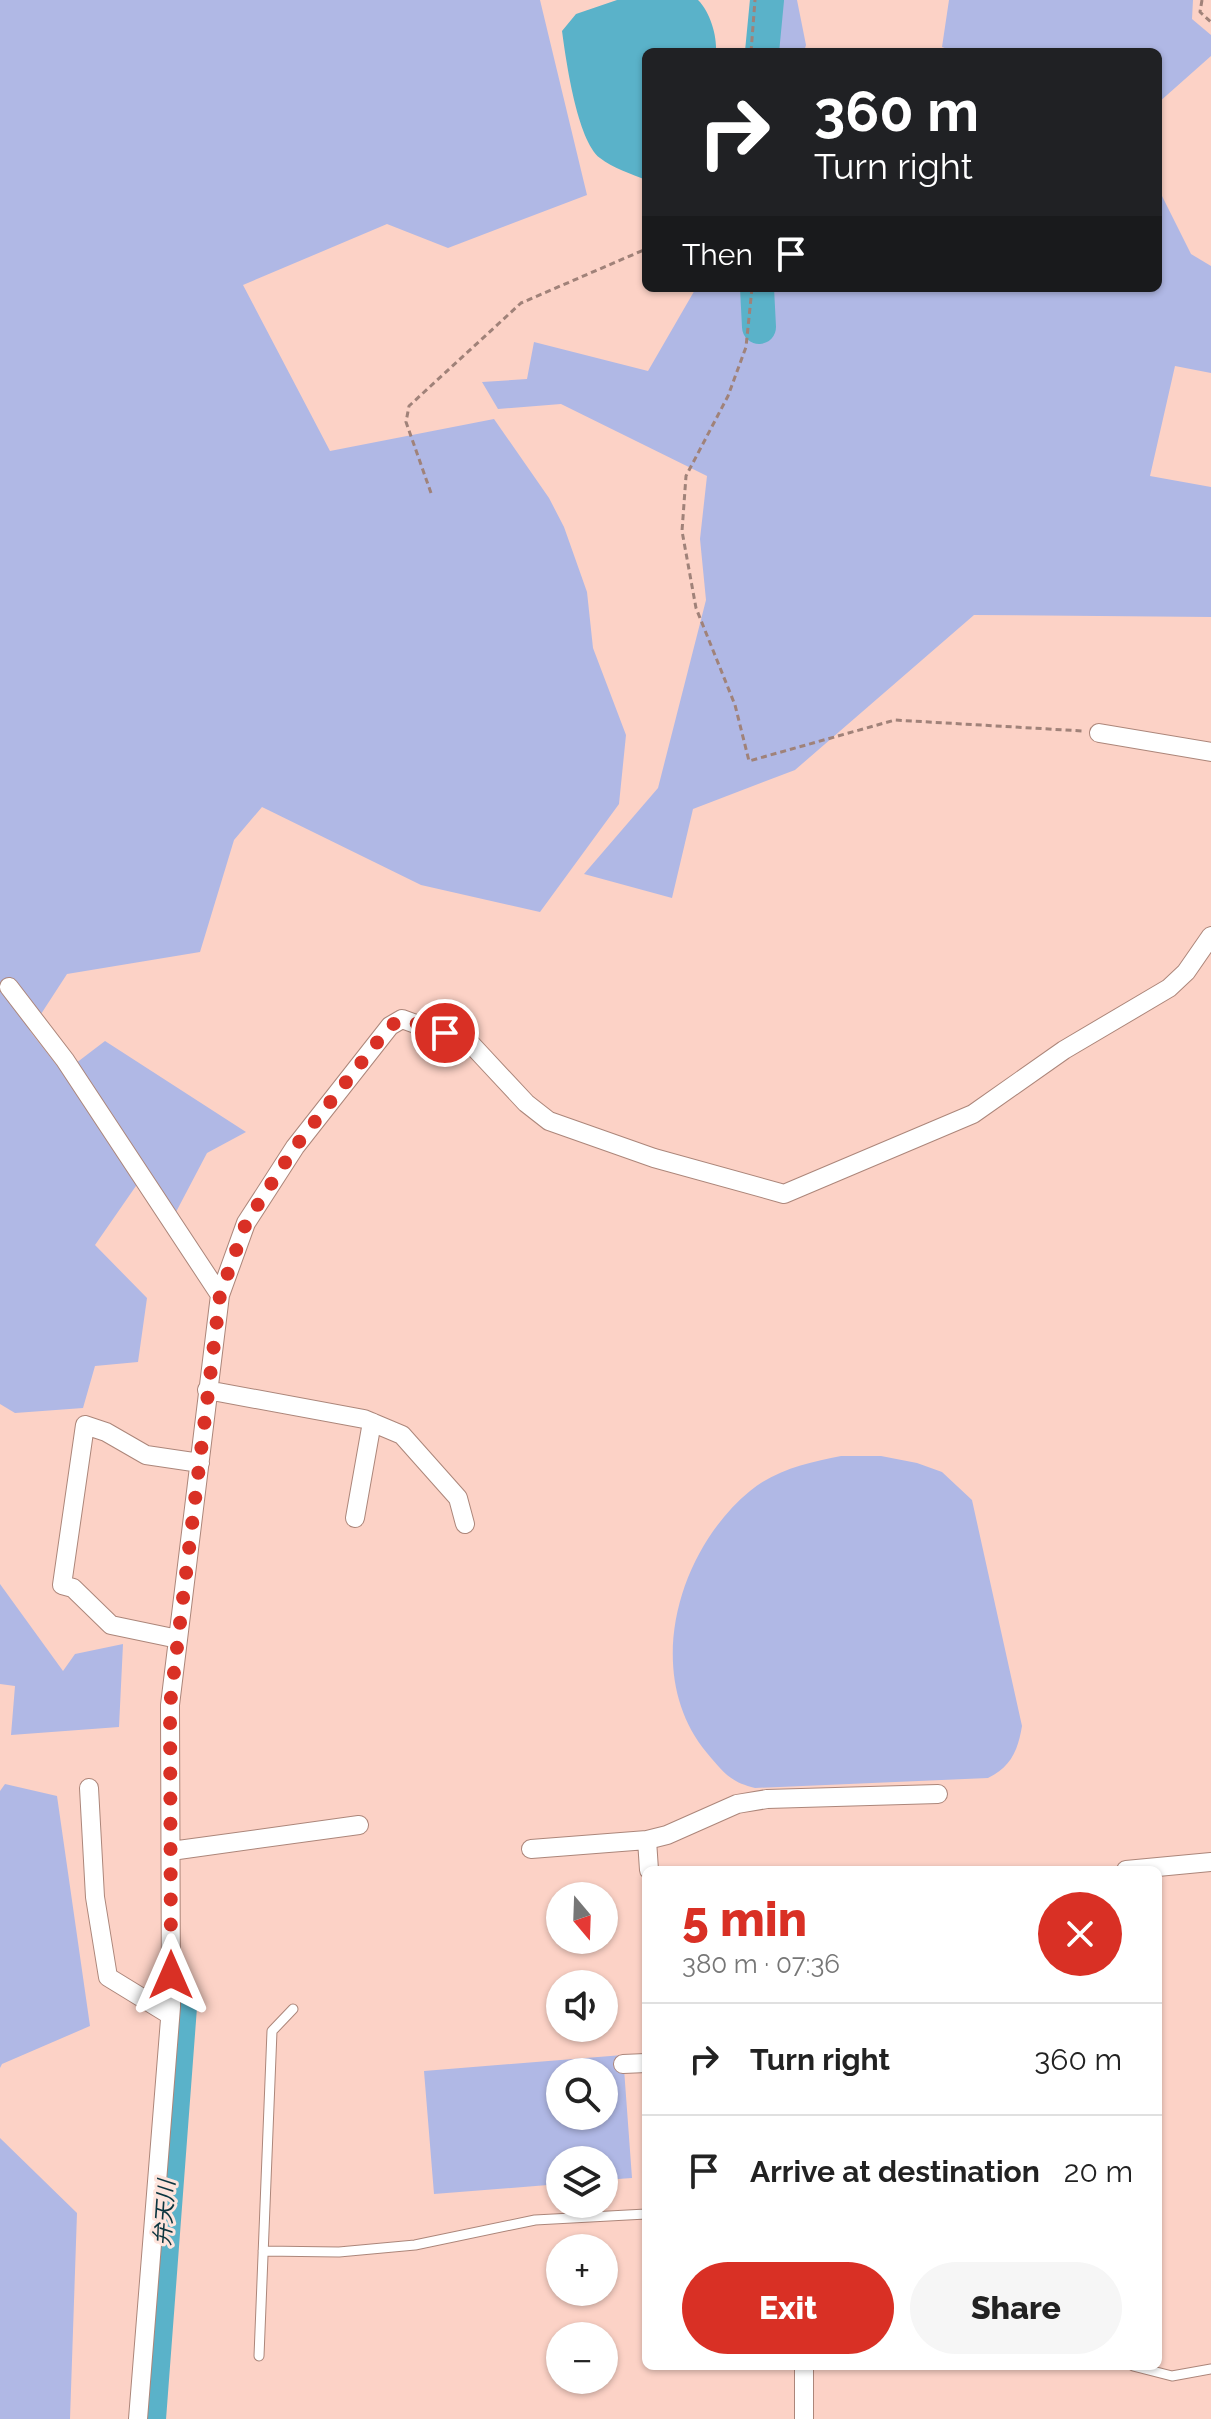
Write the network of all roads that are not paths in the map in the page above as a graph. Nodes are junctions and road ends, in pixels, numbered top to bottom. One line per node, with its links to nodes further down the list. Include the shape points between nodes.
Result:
1 (1099, 733): 2 (street)
2 (1211, 752)
3 (1211, 936): 5 (street, via 1169,988 1064,1050 973,1114 784,1194 654,1158 549,1121 471,1044 402,1019 390,1026 295,1147 246,1223)
4 (9, 987): 5 (street, via 65,1060)
5 (220, 1295): 6 (street)
6 (207, 1390): 7 (street); 8 (street)
7 (372, 1422): 9 (street); 10 (street, via 402,1435 458,1498)
8 (200, 1463): 11 (street); 11 (street, via 146,1455 85,1425 62,1585 73,1588 111,1625)
9 (355, 1518)
10 (465, 1524)
11 (178, 1639): 17 (street, via 170,1705)
12 (89, 1788): 22 (street, via 95,1897 108,1977)
13 (938, 1794): 15 (street, via 767,1799 737,1804)
14 (359, 1825): 17 (street)
15 (647, 1840): 16 (street); 19 (street)
16 (531, 1849)
17 (171, 1851): 22 (street)
18 (1211, 1862): 20 (street)
19 (649, 1866)
20 (1162, 1867)
21 (293, 2009): 26 (lane, via 272,2031)
22 (170, 2015): 31 (street)
23 (642, 2063): 24 (street)
24 (623, 2064)
25 (642, 2214): 26 (lane, via 535,2220 415,2245)
26 (263, 2251): 27 (lane)
27 (259, 2356)
28 (1211, 2369): 30 (lane, via 1172,2376)
29 (804, 2370): 32 (street)
30 (1149, 2370)
31 (138, 2419)
32 (804, 2419)

